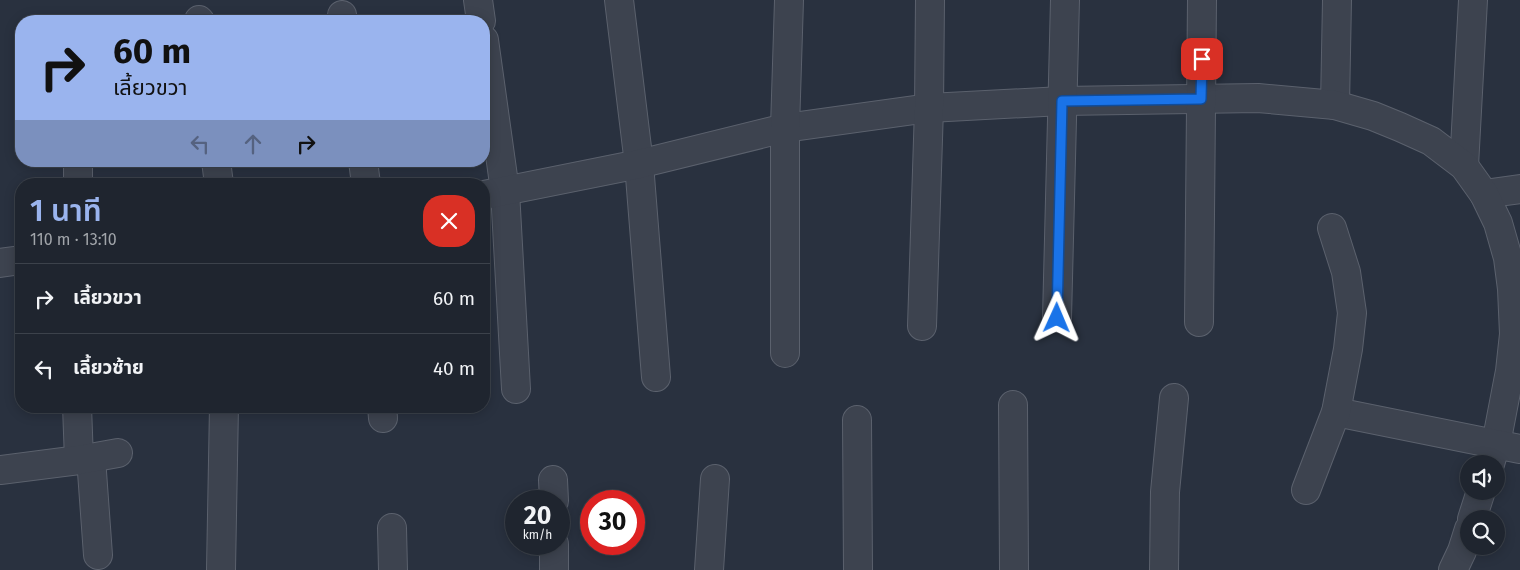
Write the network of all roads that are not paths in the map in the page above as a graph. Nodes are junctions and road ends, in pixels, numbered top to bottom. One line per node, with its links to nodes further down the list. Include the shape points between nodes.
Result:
1 (478, 0): 9 (street)
2 (619, 0): 16 (street)
3 (789, 0): 14 (street)
4 (930, 0): 13 (street)
5 (1065, 0): 11 (street)
6 (1202, 0): 10 (street)
7 (1337, 0): 12 (street)
8 (1474, 0): 17 (street)
9 (480, 15)
10 (1201, 99): 11 (street); 12 (street, via 1258,98); 25 (street)
11 (1062, 101): 13 (street); 24 (street)
12 (1335, 105): 17 (street, via 1373,116 1431,141)
13 (929, 108): 14 (street); 26 (street)
14 (784, 128): 16 (street); 27 (street)
15 (490, 132): 19 (street)
16 (639, 164): 19 (street); 28 (street)
17 (1464, 166): 20 (street)
18 (1520, 189): 20 (street)
19 (494, 193): 29 (street)
20 (1484, 194): 36 (street, via 1498,223 1508,258 1512,289 1514,334)
21 (1332, 228): 32 (street, via 1346,272 1352,313)
22 (15, 261): 23 (street)
23 (0, 263)
24 (1057, 318)
25 (1199, 322)
26 (922, 326)
27 (786, 353)
28 (656, 377)
29 (516, 389)
30 (1174, 398): 52 (street, via 1164,492)
31 (1013, 405): 51 (street)
32 (1336, 412): 36 (street); 41 (street)
33 (78, 413): 38 (street)
34 (224, 413): 46 (street)
35 (858, 420): 50 (street)
36 (1502, 452)
37 (118, 453): 38 (street)
38 (85, 459): 39 (street); 43 (street)
39 (0, 470)
40 (715, 479): 49 (street)
41 (1306, 490)
42 (392, 528): 47 (street)
43 (98, 555)
44 (554, 555): 48 (street)
45 (1460, 555): 53 (street)
46 (220, 570)
47 (393, 570)
48 (554, 570)
49 (709, 570)
50 (858, 570)
51 (1014, 570)
52 (1164, 570)
53 (1453, 570)

